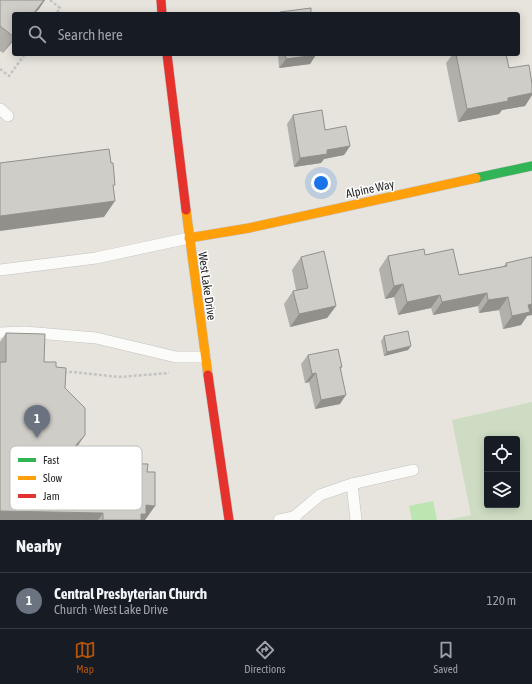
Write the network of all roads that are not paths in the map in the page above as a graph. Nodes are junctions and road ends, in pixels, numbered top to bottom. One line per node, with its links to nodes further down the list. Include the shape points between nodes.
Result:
1 (161, 0): 2 (main road)
2 (162, 12)
3 (167, 56): 5 (main road, West Lake Drive)
4 (532, 166): 5 (main road, Alpine Way, via 249,228)
5 (189, 238): 6 (lane, via 96,258); 8 (main road, West Lake Drive)
6 (0, 270)
7 (0, 333): 8 (lane, via 24,332 96,338 176,357)
8 (205, 357): 12 (main road, West Lake Drive)
9 (413, 470): 10 (lane)
10 (352, 484): 11 (lane, via 320,495); 14 (lane)
11 (295, 518): 13 (lane)
12 (228, 520)
13 (279, 520)
14 (356, 520)

